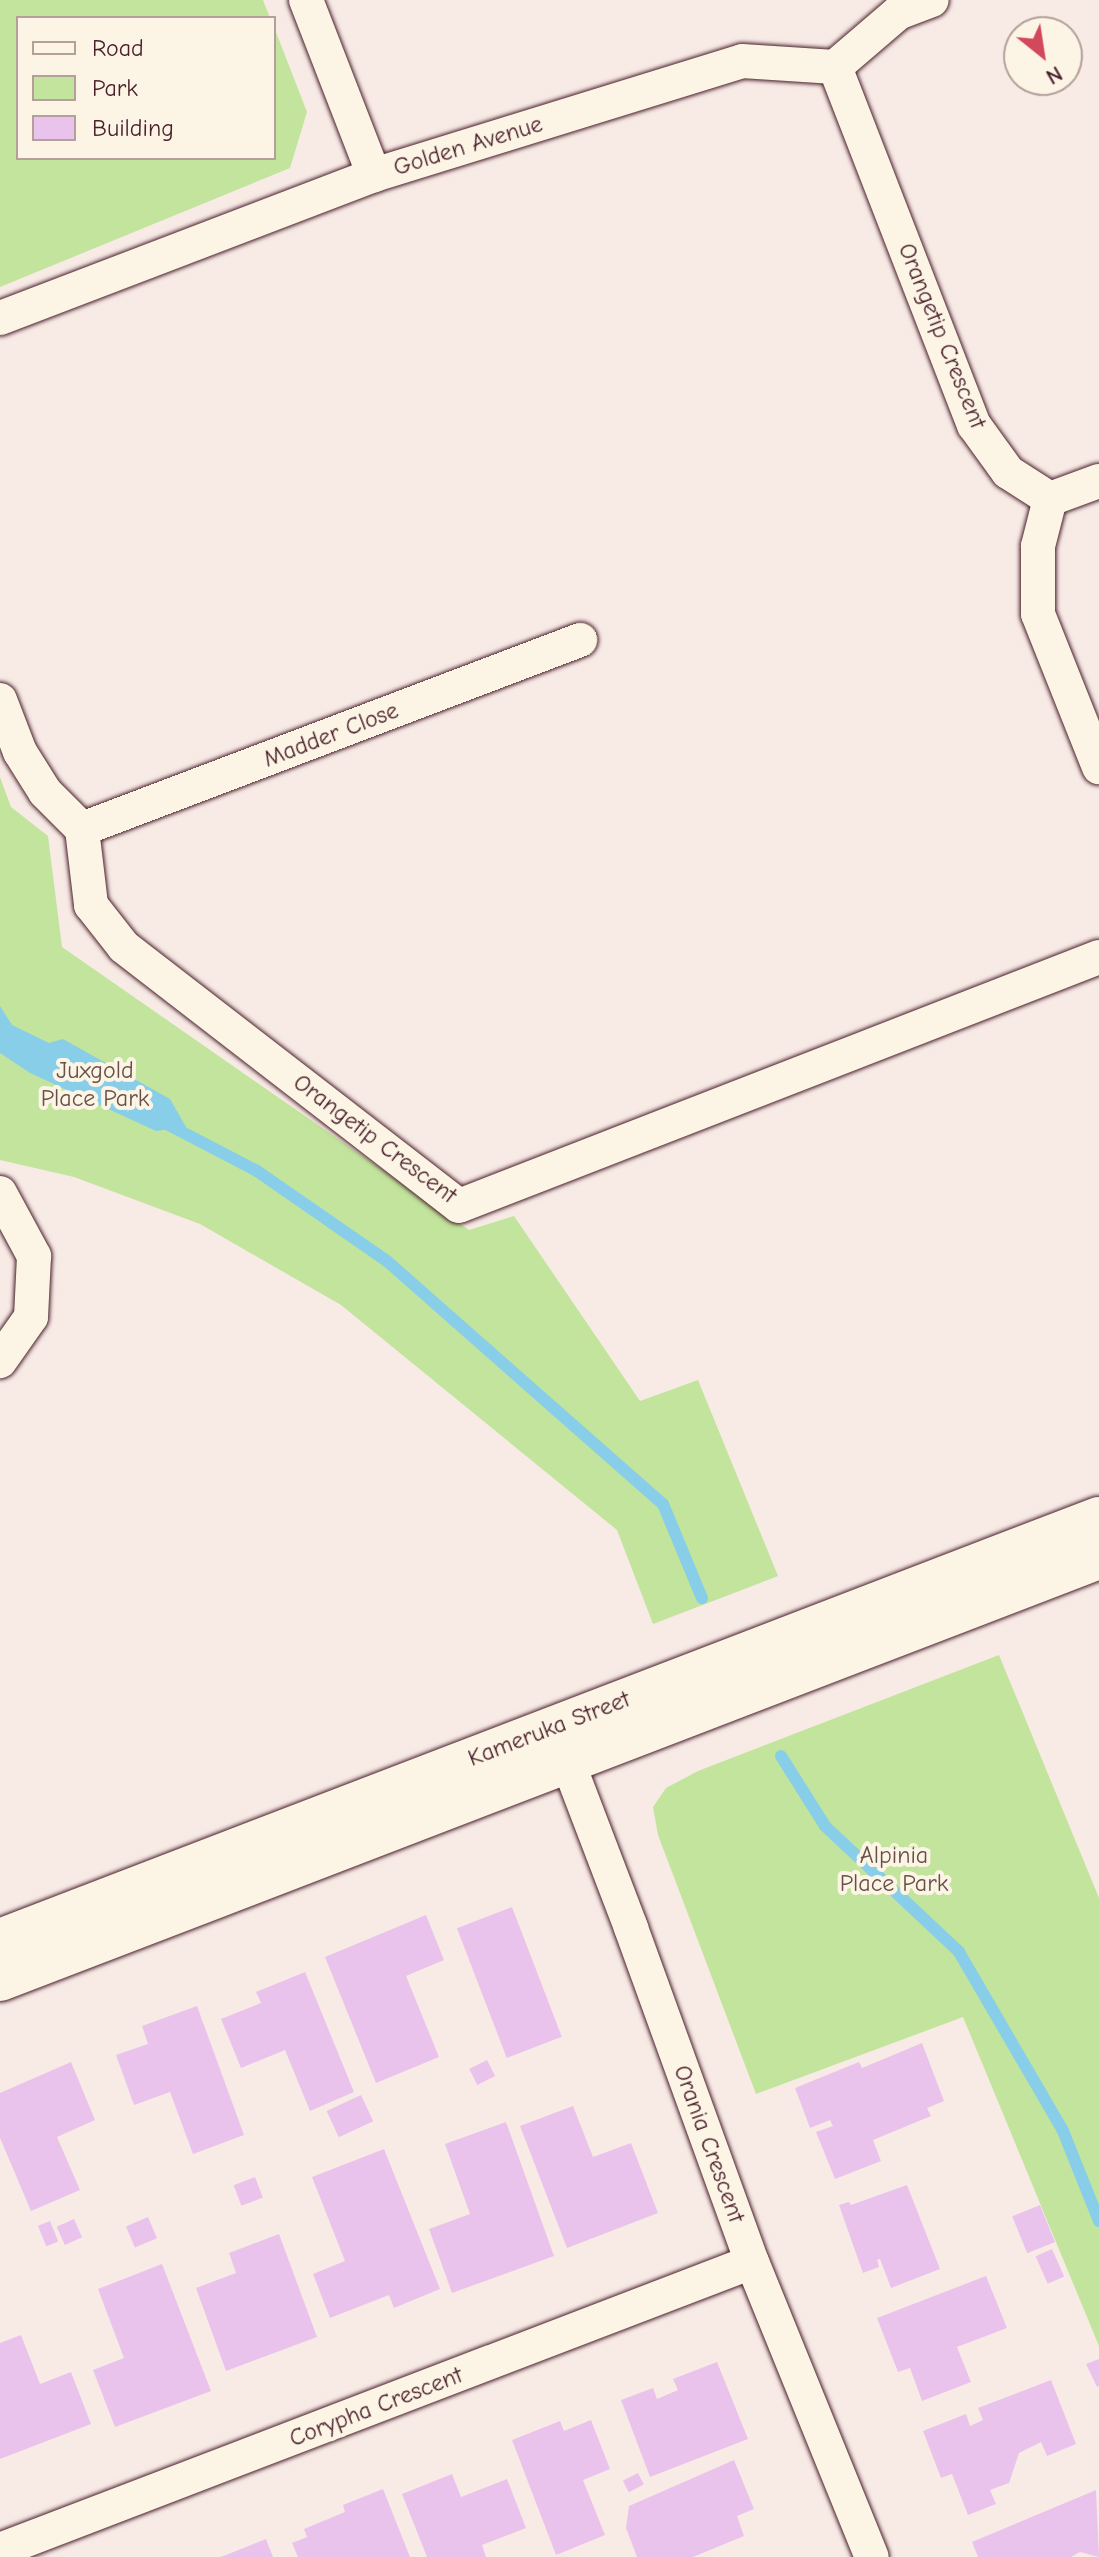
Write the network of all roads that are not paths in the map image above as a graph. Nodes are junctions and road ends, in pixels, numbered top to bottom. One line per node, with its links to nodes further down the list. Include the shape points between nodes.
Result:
1 (306, 0): 4 (street)
2 (932, 0): 3 (street, via 898,13)
3 (835, 67): 4 (street, Golden Avenue, via 742,61); 7 (street, Orangetip Crescent, via 974,425 1008,472)
4 (374, 175): 5 (street, Golden Avenue)
5 (0, 318)
6 (1099, 481): 7 (street)
7 (1050, 499): 10 (street, via 1038,546 1038,614)
8 (580, 640): 11 (street, Madder Close)
9 (0, 700): 11 (street, via 20,752 45,792)
10 (1099, 767)
11 (82, 829): 12 (street, Orangetip Crescent, via 91,905 124,947 459,1206)
12 (1099, 957)
13 (0, 1193): 14 (street, via 34,1256 31,1317)
14 (0, 1361)
15 (1099, 1519): 17 (street, Kameruka Street)
16 (1099, 1557): 17 (street, Kameruka Street)
17 (561, 1744): 18 (street, Kameruka Street); 19 (street, Kameruka Street); 20 (street, Orania Crescent)
18 (0, 1941)
19 (0, 1979)
20 (752, 2262): 21 (street, Corypha Crescent); 22 (street, Orania Crescent)
21 (0, 2550)
22 (872, 2557)

